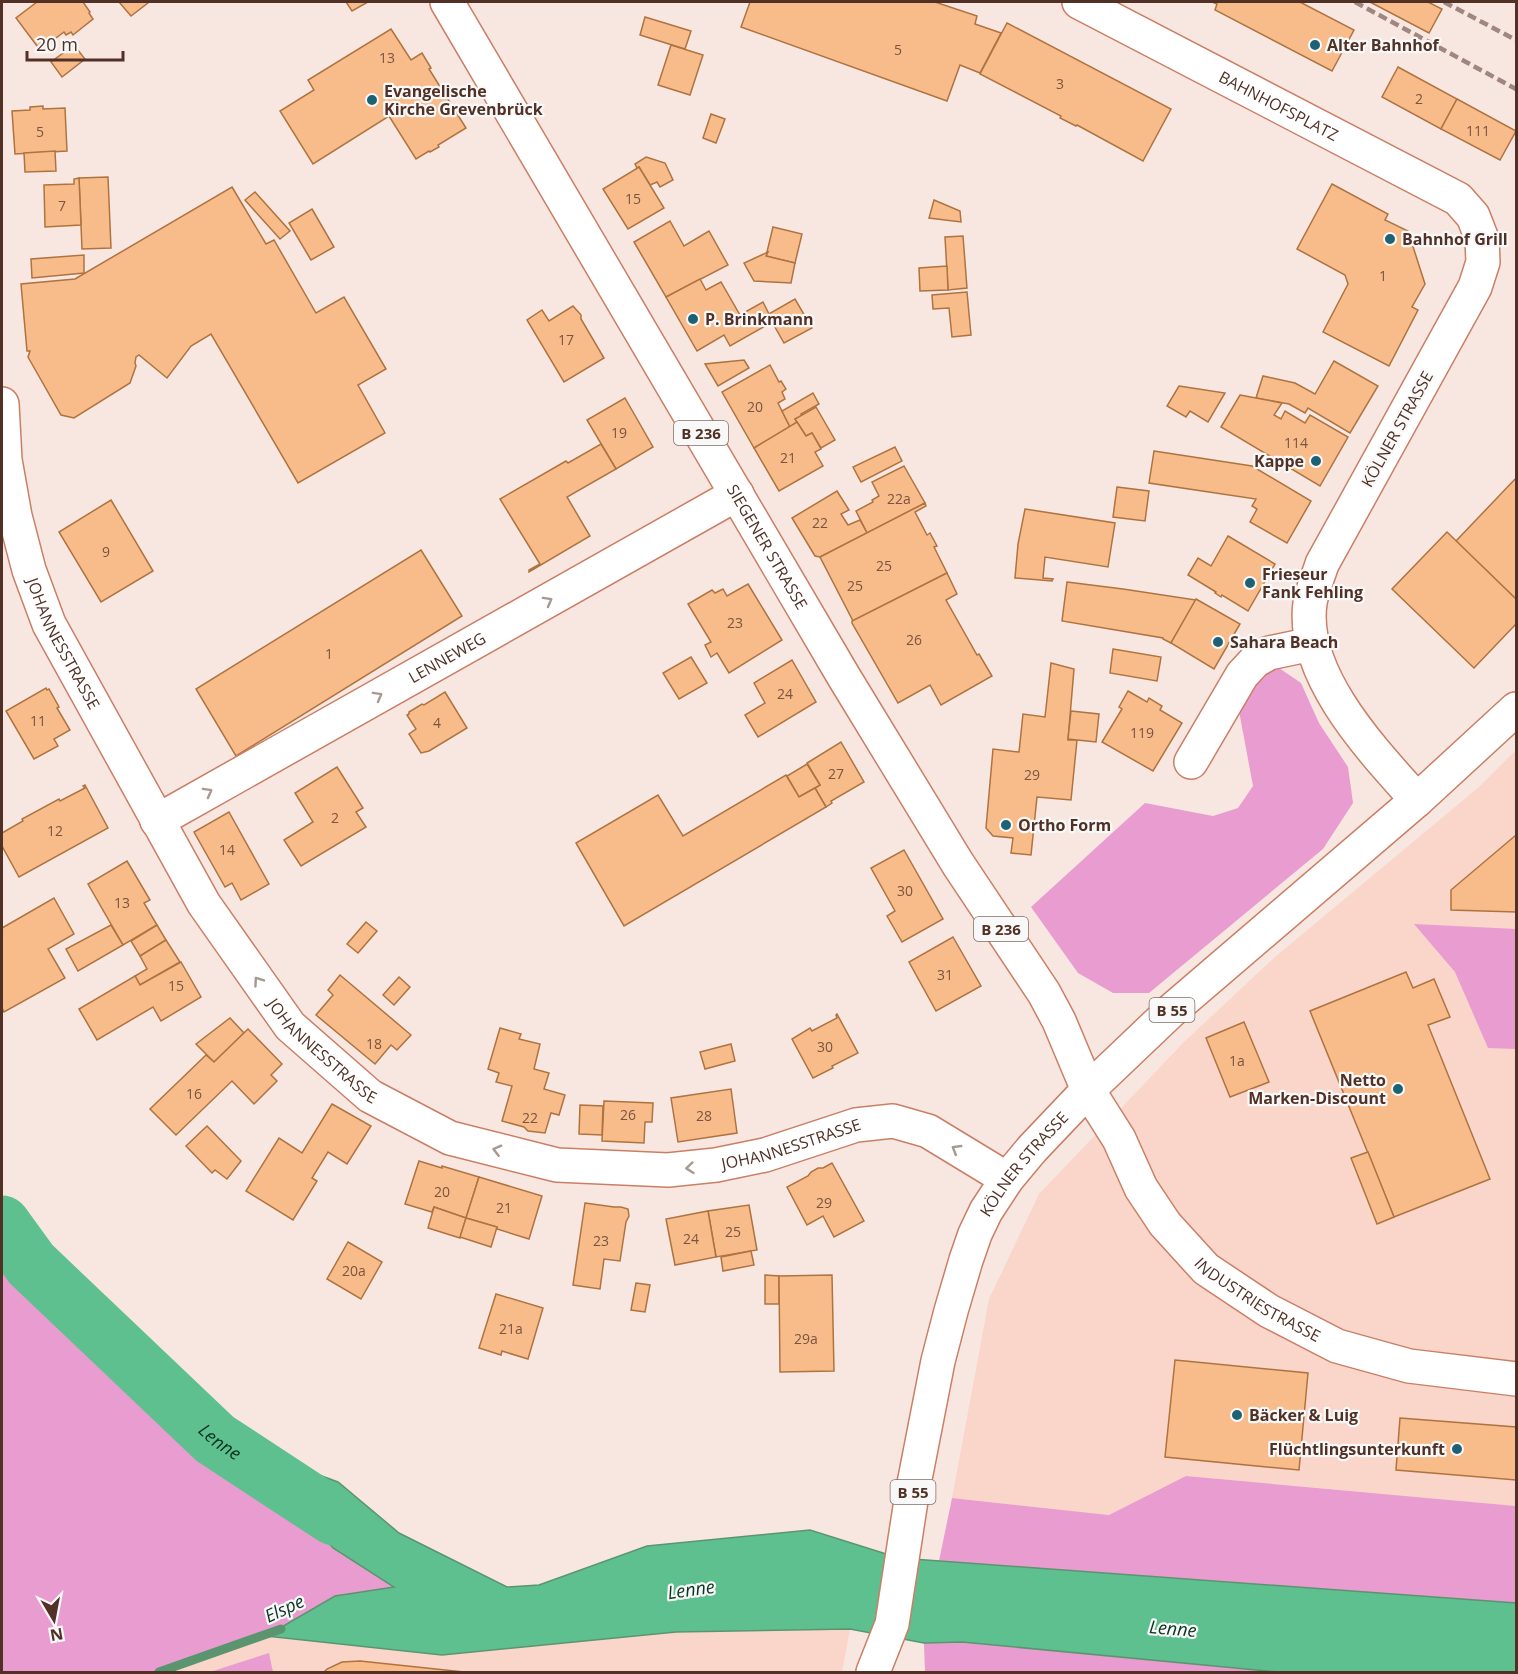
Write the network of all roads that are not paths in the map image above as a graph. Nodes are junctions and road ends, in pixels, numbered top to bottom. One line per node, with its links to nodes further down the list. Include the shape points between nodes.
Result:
1 (447, 2): 5 (street, SIEGENER STRASSE / B 236)
2 (1079, 2): 3 (street, BAHNHOFSPLATZ, via 1458,199)
3 (1473, 216): 6 (street, KÖLNER STRASSE, via 1482,239 1483,262 1475,287 1322,564 1309,605)
4 (2, 404): 10 (street, JOHANNESSTRASSE, via 5,460 15,516 49,624)
5 (737, 494): 10 (street, LENNEWEG, one-way to 5); 11 (street, SIEGENER STRASSE / B 236, via 952,854 1044,993)
6 (1312, 644): 8 (street, via 1269,653 1255,662 1242,675); 9 (street, KÖLNER STRASSE, via 1349,720)
7 (1516, 709): 9 (street, KÖLNER STRASSE / B 55)
8 (1191, 762)
9 (1417, 800): 11 (street, KÖLNER STRASSE / B 55, via 1172,1010)
10 (157, 821): 12 (street, JOHANNESSTRASSE, one-way to 10, via 928,1131 893,1121 856,1125 765,1155 668,1170 557,1165 450,1138 370,1096 290,1026 204,904)
11 (1088, 1090): 12 (street, KÖLNER STRASSE / B 55); 13 (street, INDUSTRIESTRASSE, via 1119,1139 1141,1188 1165,1224 1206,1269 1269,1311 1336,1346 1409,1366)
12 (1006, 1179): 14 (street, KÖLNER STRASSE / B 55, via 972,1243 938,1361)
13 (1516, 1379)
14 (892, 1624): 15 (street, KÖLNER STRASSE / B 55); 16 (street, B 55)
15 (873, 1672)
16 (894, 1672)

